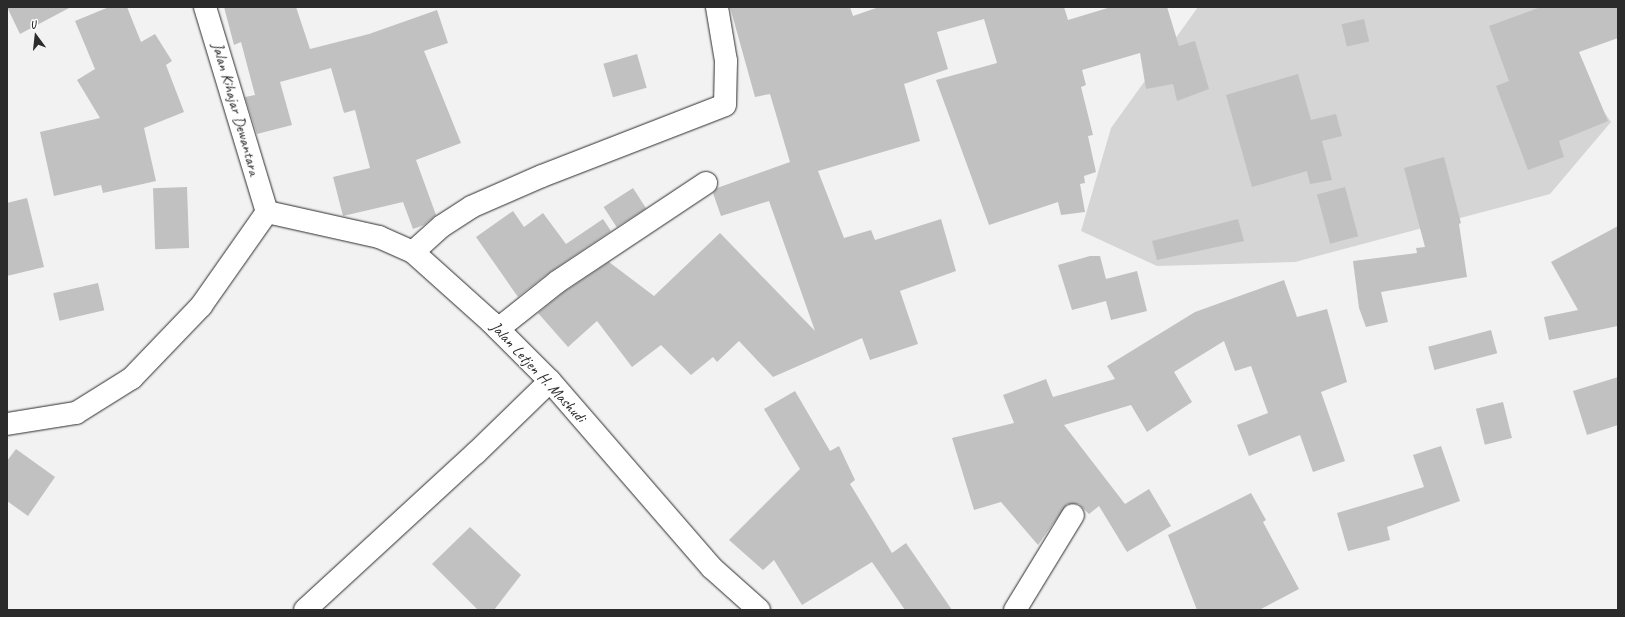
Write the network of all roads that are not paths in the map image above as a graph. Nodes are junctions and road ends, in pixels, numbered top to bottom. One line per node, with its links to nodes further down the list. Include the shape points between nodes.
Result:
1 (206, 7): 4 (main road, Jalan Kihajar Dewantara)
2 (717, 7): 5 (main road, via 726,61 725,105 542,176 471,207 442,226)
3 (706, 183): 6 (main road, via 557,282)
4 (267, 212): 5 (main road, Jalan Letjen H. Mashudi, via 379,237); 8 (main road, via 201,306 132,378 76,413)
5 (413, 252): 6 (main road, Jalan Letjen H. Mashudi)
6 (498, 329): 7 (main road, Jalan Letjen H. Mashudi)
7 (550, 381): 10 (main road, Jalan Letjen H. Mashudi, via 712,568); 11 (main road, via 476,453)
8 (7, 424)
9 (1073, 515): 12 (main road)
10 (754, 609)
11 (305, 610)
12 (1015, 610)

